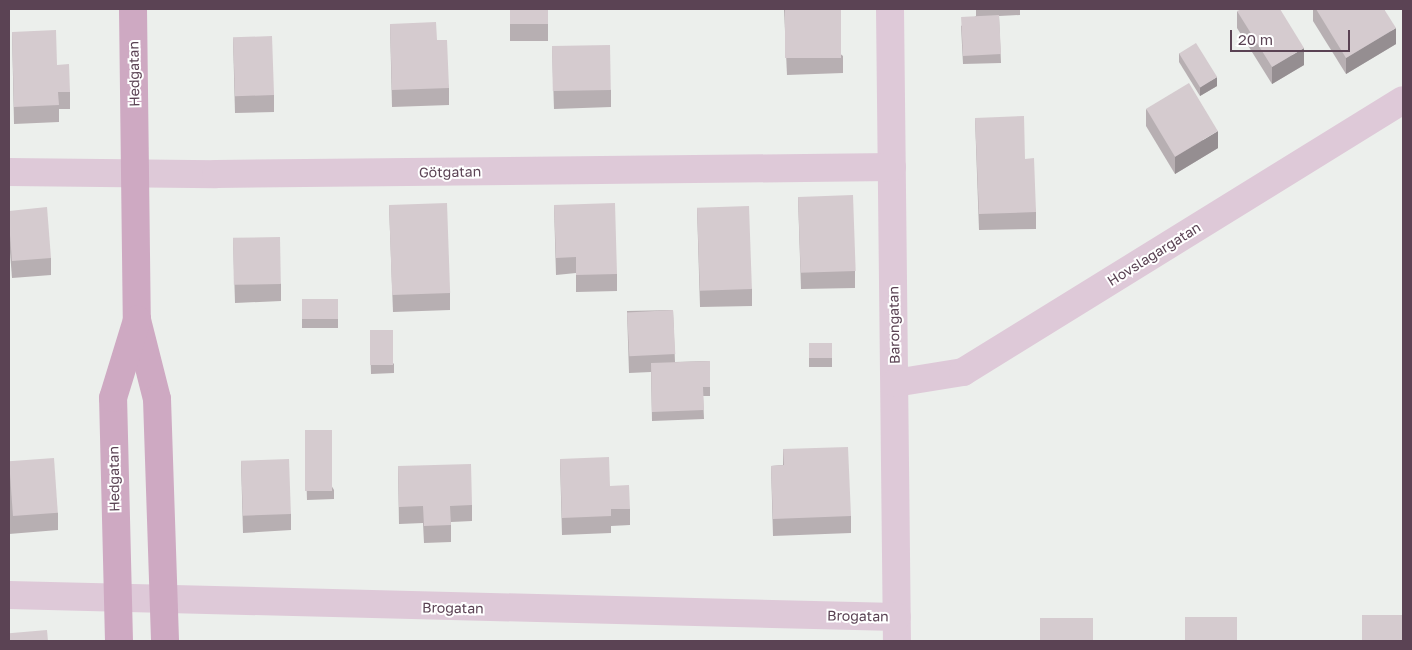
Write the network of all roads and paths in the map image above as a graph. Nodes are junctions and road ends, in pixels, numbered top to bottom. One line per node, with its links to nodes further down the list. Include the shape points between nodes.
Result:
1 (133, 9): 6 (main road, Hedgatan)
2 (890, 9): 4 (street, Barongatan)
3 (1403, 100): 8 (street, Hovslagargatan, via 964,372)
4 (892, 167): 6 (street, Götgatan); 8 (street, Barongatan)
5 (9, 172): 6 (street, Götgatan)
6 (135, 173): 7 (main road, Hedgatan)
7 (137, 320): 10 (main road, Hedgatan, via 113,398); 11 (main road, Hedgatan, via 157,399)
8 (894, 383): 12 (street, Barongatan)
9 (9, 595): 10 (street, Brogatan)
10 (115, 597): 11 (street, Brogatan); 13 (main road, Hedgatan)
11 (165, 600): 12 (street, Brogatan); 14 (main road, Hedgatan)
12 (897, 629)
13 (119, 641)
14 (165, 641)

